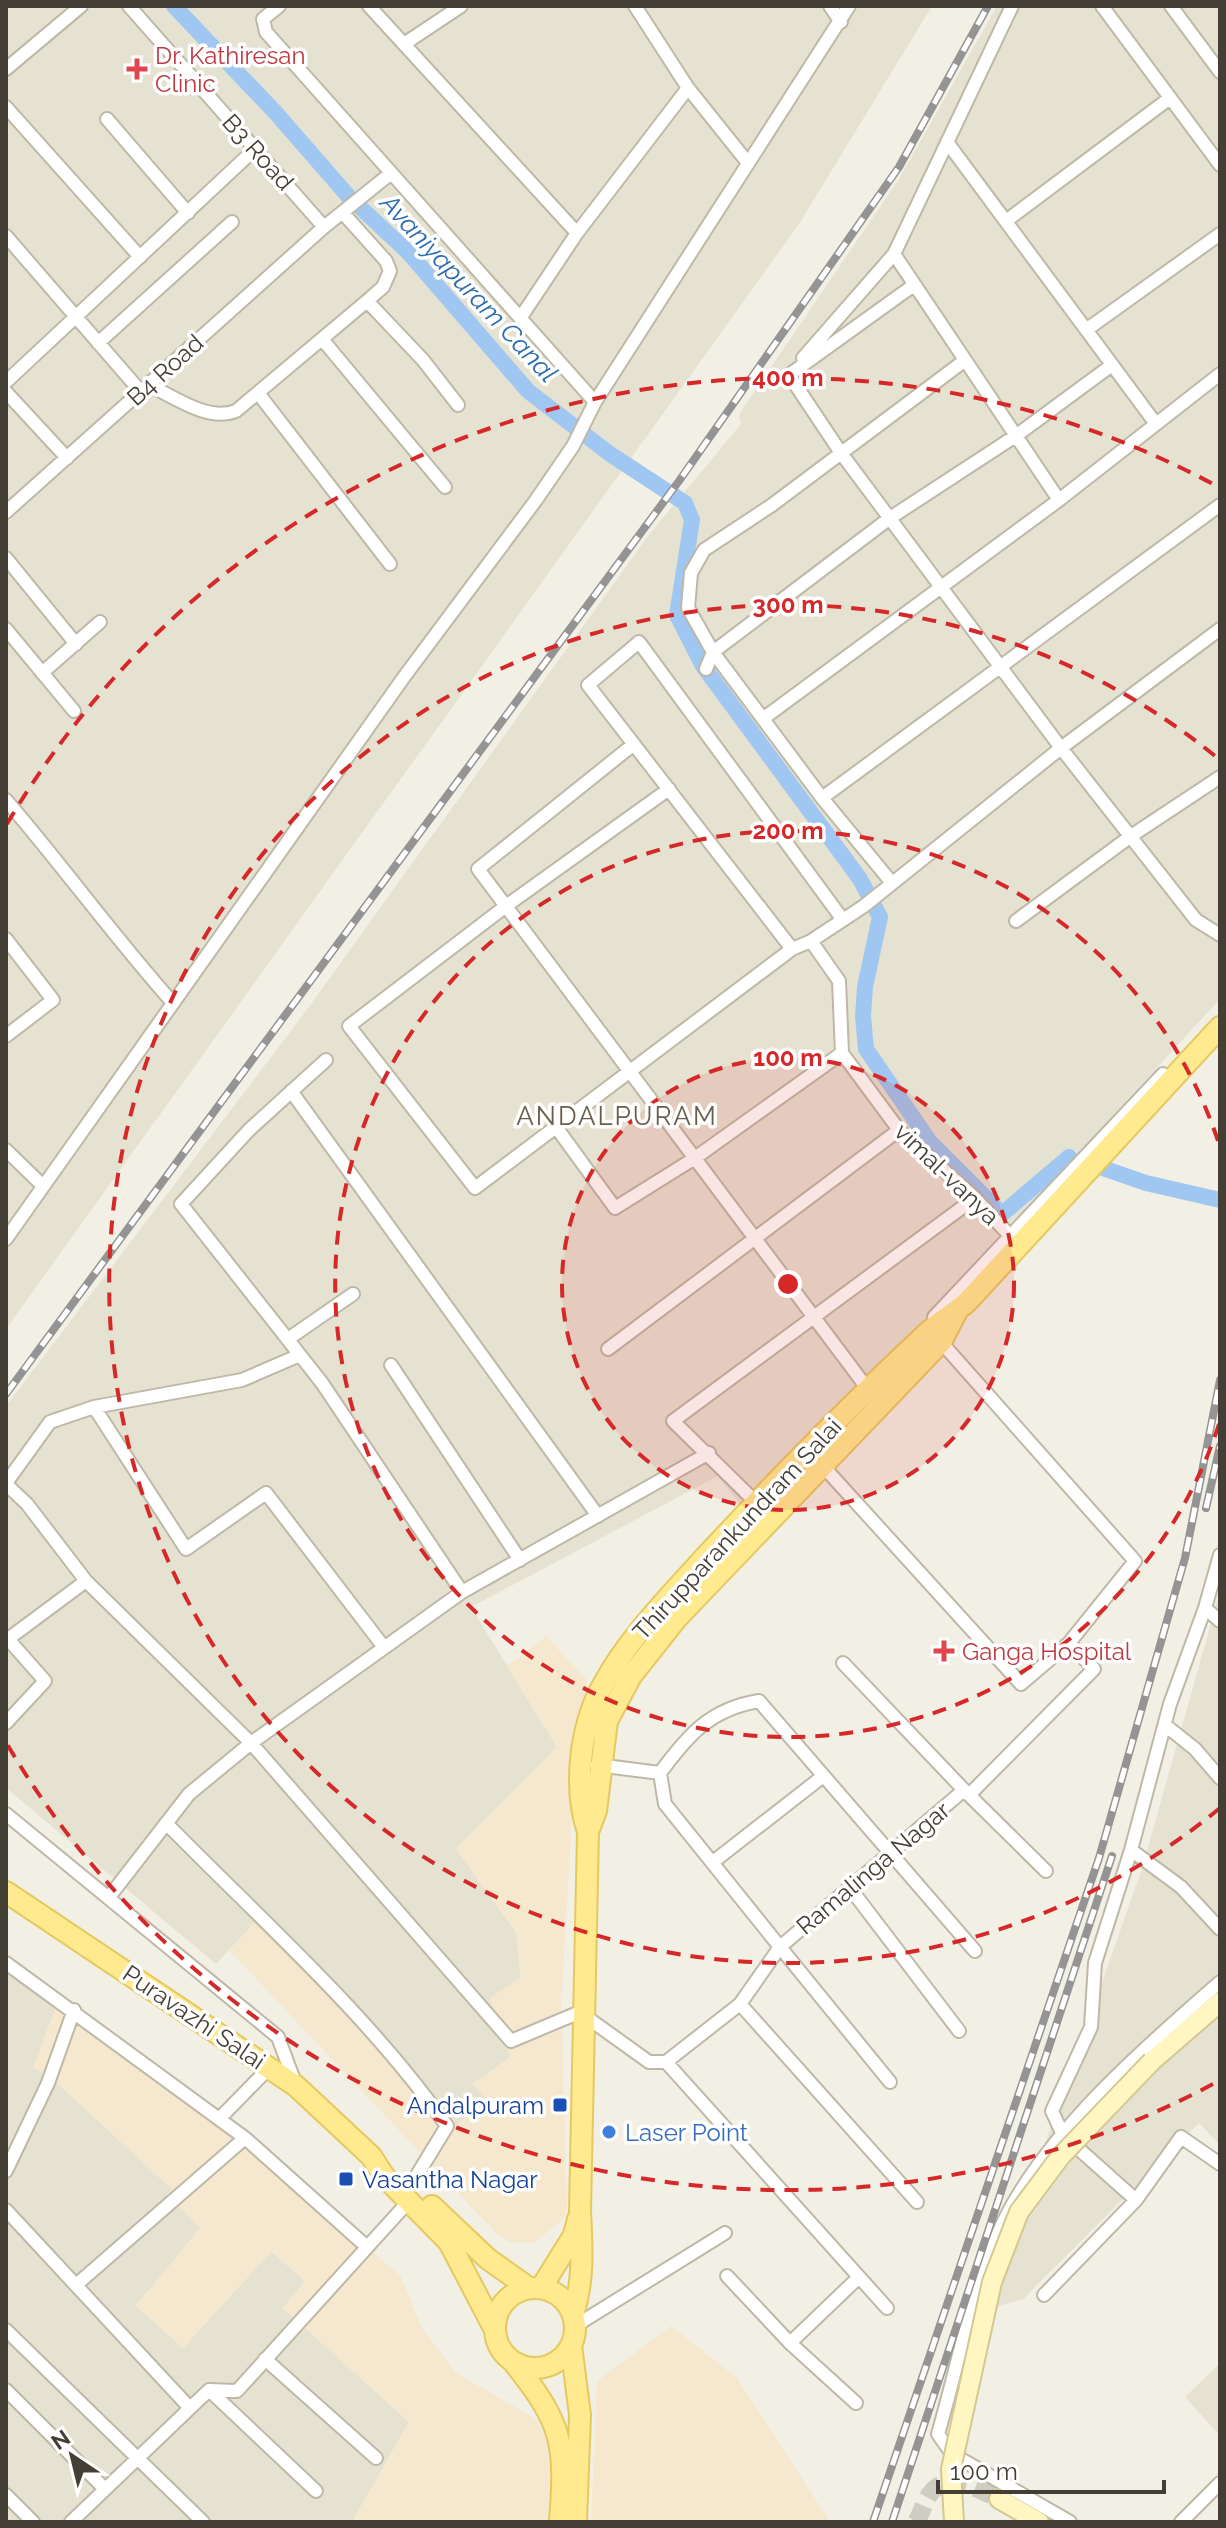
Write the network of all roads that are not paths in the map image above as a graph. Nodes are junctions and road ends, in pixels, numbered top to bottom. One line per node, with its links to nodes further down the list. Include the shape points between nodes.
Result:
1 (81, 6): 14 (street)
2 (129, 6): 21 (street, B3 Road)
3 (279, 6): 24 (street, via 263,19 266,32)
4 (369, 6): 13 (street)
5 (461, 6): 13 (street)
6 (635, 6): 16 (street)
7 (830, 6): 12 (street)
8 (849, 6): 12 (street)
9 (1012, 6): 20 (street)
10 (1102, 6): 17 (street)
11 (1171, 6): 15 (street)
12 (841, 22): 22 (street)
13 (404, 44): 30 (street)
14 (6, 69)
15 (1220, 72)
16 (688, 88): 22 (street); 30 (street)
17 (1170, 98): 23 (street); 27 (street)
18 (6, 107): 34 (street)
19 (107, 119): 26 (street)
20 (947, 142): 27 (street); 33 (street)
21 (255, 149): 26 (street); 29 (street, B3 Road)
22 (748, 163): 50 (street)
23 (1220, 165)
24 (390, 174): 25 (street, B4 Road); 38 (street)
25 (345, 212): 29 (street, B4 Road); 36 (street, via 390,271 383,287)
26 (188, 213): 34 (street)
27 (1006, 221): 39 (street)
28 (232, 222): 41 (street)
29 (324, 227): 47 (street, B4 Road)
30 (577, 233): 38 (street)
31 (1220, 234): 39 (street)
32 (6, 236): 37 (street)
33 (894, 254): 35 (street); 45 (street)
34 (140, 257): 37 (street)
35 (914, 285): 42 (street); 45 (street)
36 (367, 301): 40 (street); 51 (street)
37 (76, 317): 41 (street); 46 (street)
38 (521, 317): 50 (street)
39 (1086, 330): 43 (street)
40 (322, 339): 49 (street); 56 (street)
41 (98, 343): 47 (street)
42 (964, 361): 53 (street); 54 (street)
43 (1112, 365): 52 (street); 53 (street)
44 (1220, 374): 52 (street)
45 (789, 375): 54 (street)
46 (6, 382)
47 (145, 388): 49 (street, via 225,416); 55 (street, B4 Road)
48 (6, 392): 55 (street)
49 (258, 393): 62 (street)
50 (595, 402): 89 (street, via 573,446)
51 (458, 405)
52 (1156, 424): 57 (street)
53 (1017, 435): 57 (street); 60 (street)
54 (841, 453): 60 (street); 68 (street, via 704,550 691,573 688,608)
55 (67, 458): 59 (street, B4 Road)
56 (445, 487)
57 (1059, 500): 63 (street)
58 (1220, 505): 69 (street)
59 (6, 512)
60 (890, 518): 63 (street); 68 (street)
61 (6, 558): 67 (street)
62 (390, 564)
63 (943, 585): 69 (street); 73 (street)
64 (100, 622): 67 (street)
65 (6, 629): 71 (street)
66 (1220, 629): 75 (street)
67 (76, 644): 71 (street)
68 (713, 652): 70 (street); 73 (street)
69 (1001, 666): 75 (street); 78 (street)
70 (706, 669)
71 (42, 673): 72 (street)
72 (74, 711)
73 (764, 718): 78 (street)
74 (634, 744): 77 (street); 82 (street, via 478,869); 83 (street, via 588,685 639,642)
75 (1061, 748): 80 (street); 81 (street)
76 (1220, 777): 80 (street)
77 (669, 789): 82 (street); 88 (street)
78 (822, 798): 81 (street)
79 (6, 800): 89 (street)
80 (1131, 836): 84 (street); 85 (street, via 1196,920)
81 (892, 883): 83 (street)
82 (506, 906): 95 (street); 97 (street, via 349,1026 475,1188)
83 (843, 920): 86 (street)
84 (1016, 921)
85 (1220, 935)
86 (811, 941): 88 (street); 93 (street, via 839,981)
87 (8, 947): 92 (street, via 53,1000)
88 (792, 949): 95 (street)
89 (173, 1003): 101 (street)
90 (1220, 1014): 103 (street)
91 (1220, 1027): 108 (main road, Thirupparankundram Salai)
92 (6, 1036)
93 (842, 1053): 98 (street, vimal-vanya); 100 (street)
94 (326, 1060): 96 (street)
95 (630, 1070): 97 (street); 100 (street)
96 (291, 1091): 109 (street, via 181,1204); 119 (street)
97 (556, 1127): 100 (street, via 615,1208)
98 (899, 1130): 102 (street, vimal-vanya); 105 (street)
99 (6, 1150): 101 (street)
100 (695, 1158): 105 (street)
101 (43, 1186): 104 (street)
102 (975, 1198): 103 (street, vimal-vanya); 107 (street)
103 (1011, 1237): 108 (street, via 928,1323)
104 (6, 1239)
105 (757, 1240): 107 (street); 110 (street)
106 (353, 1294): 109 (street)
107 (813, 1315): 113 (street); 115 (street, via 673,1421)
108 (933, 1338): 113 (main road, Thirupparankundram Salai); 127 (street, via 1135,1561)
109 (288, 1339): 111 (street)
110 (608, 1349)
111 (300, 1355): 114 (street, via 242,1380); 124 (street)
112 (391, 1365): 122 (street)
113 (874, 1397): 116 (main road, Thirupparankundram Salai); 118 (main road, Thirupparankundram Salai)
114 (94, 1407): 117 (street, via 50,1422); 128 (street, via 186,1549 266,1493)
115 (709, 1453): 118 (street); 119 (street)
116 (822, 1465): 120 (main road, Thirupparankundram Salai); 127 (street, via 1021,1684)
117 (6, 1484): 123 (street)
118 (757, 1502): 120 (street); 133 (main road, Thirupparankundram Salai, via 618,1660 589,1719)
119 (598, 1516): 122 (street)
120 (773, 1519): 133 (main road, Thirupparankundram Salai, via 676,1619 631,1676)
121 (1220, 1555): 125 (street)
122 (520, 1560): 124 (street)
123 (86, 1581): 130 (street, via 8,1639 45,1681); 132 (street)
124 (462, 1592): 128 (street)
125 (1205, 1608): 126 (street); 131 (street)
126 (1220, 1621)
127 (1069, 1643): 137 (street, Ramalinga Nagar, via 1094,1669)
128 (383, 1646): 132 (street)
129 (843, 1663): 137 (street)
130 (6, 1723)
131 (1165, 1725): 136 (street); 140 (street)
132 (251, 1743): 139 (street, via 189,1794); 155 (street, via 511,2041)
133 (590, 1764): 134 (street); 155 (main road, Thirupparankundram Salai, via 581,1811 588,1832)
134 (660, 1773): 135 (street, via 689,1734 730,1705 759,1701); 142 (street, Ramalinga Nagar, via 665,1804)
135 (822, 1777): 141 (street); 142 (street)
136 (1220, 1778)
137 (966, 1793): 141 (street, Ramalinga Nagar); 143 (street)
138 (6, 1814): 146 (street)
139 (166, 1823): 146 (street); 167 (street, via 343,2004 447,2126)
140 (1131, 1850): 147 (street, via 1181,1887); 162 (street, via 1095,1963 1091,2027 1052,2111)
141 (890, 1853): 144 (street, Ramalinga Nagar); 149 (street)
142 (713, 1862): 148 (street, Ramalinga Nagar)
143 (1046, 1871)
144 (850, 1888): 148 (street, Ramalinga Nagar); 156 (street)
145 (6, 1892): 158 (main road, Puravazhi Salai)
146 (109, 1897): 160 (street, via 278,2037)
147 (1220, 1929)
148 (780, 1947): 153 (street); 159 (street)
149 (975, 1951)
150 (6, 1963): 154 (street)
151 (1220, 1982): 162 (street, via 1156,2037)
152 (1220, 2002): 204 (street, bridge, via 1152,2061 1060,2157 1019,2212 992,2282 951,2469)
153 (740, 2004): 157 (street); 169 (street)
154 (74, 2010): 161 (street); 164 (street, via 48,2083)
155 (585, 2013): 157 (street, via 649,2062); 171 (main road, Thirupparankundram Salai)
156 (959, 2031)
157 (666, 2062): 175 (street)
158 (270, 2067): 160 (main road, Puravazhi Salai); 161 (street)
159 (890, 2082)
160 (296, 2086): 167 (main road, Puravazhi Salai, via 371,2156 384,2176)
161 (220, 2118): 163 (street)
162 (1063, 2135): 168 (street); 206 (street, via 1029,2177 993,2247 938,2434 952,2454)
163 (245, 2138): 173 (street); 176 (street)
164 (11, 2151): 166 (street)
165 (1220, 2164): 168 (street, via 1181,2137)
166 (6, 2171)
167 (410, 2193): 173 (street); 177 (main road, Puravazhi Salai); 182 (main road, Puravazhi Salai, via 449,2242)
168 (1136, 2200): 178 (street)
169 (917, 2202)
170 (6, 2210): 176 (street)
171 (580, 2211): 177 (main road, Thirupparankundram Salai, via 574,2235); 180 (main road, Thirupparankundram Salai, via 581,2291)
172 (725, 2233): 180 (street)
173 (367, 2247): 184 (street)
174 (727, 2276): 183 (street)
175 (859, 2277): 179 (street); 183 (street)
176 (76, 2285): 189 (street)
177 (535, 2288): 180 (main road, via 561,2297); 182 (main road, via 508,2298)
178 (1044, 2295)
179 (887, 2308)
180 (573, 2329): 185 (main road, via 563,2356 540,2368); 203 (main road, Thirupparankundram Salai, via 580,2415)
181 (6, 2330): 190 (street)
182 (495, 2330): 185 (main road, via 497,2343)
183 (790, 2343): 188 (street)
184 (265, 2359): 187 (street, via 237,2391); 191 (street)
185 (514, 2363): 202 (main road, via 547,2404 558,2432)
186 (6, 2390): 193 (street)
187 (209, 2390): 189 (street); 194 (street)
188 (856, 2403)
189 (189, 2407): 190 (street)
190 (136, 2456): 193 (street); 201 (street)
191 (376, 2458)
192 (1220, 2483): 207 (street)
193 (104, 2488): 197 (street)
194 (316, 2491)
195 (6, 2495): 198 (street)
196 (999, 2499): 205 (street)
197 (82, 2511): 199 (street); 200 (street)
198 (33, 2522)
199 (71, 2522)
200 (93, 2522)
201 (203, 2522)
202 (560, 2522)
203 (576, 2522)
204 (954, 2522)
205 (1039, 2522)
206 (1070, 2522)
207 (1181, 2522)

